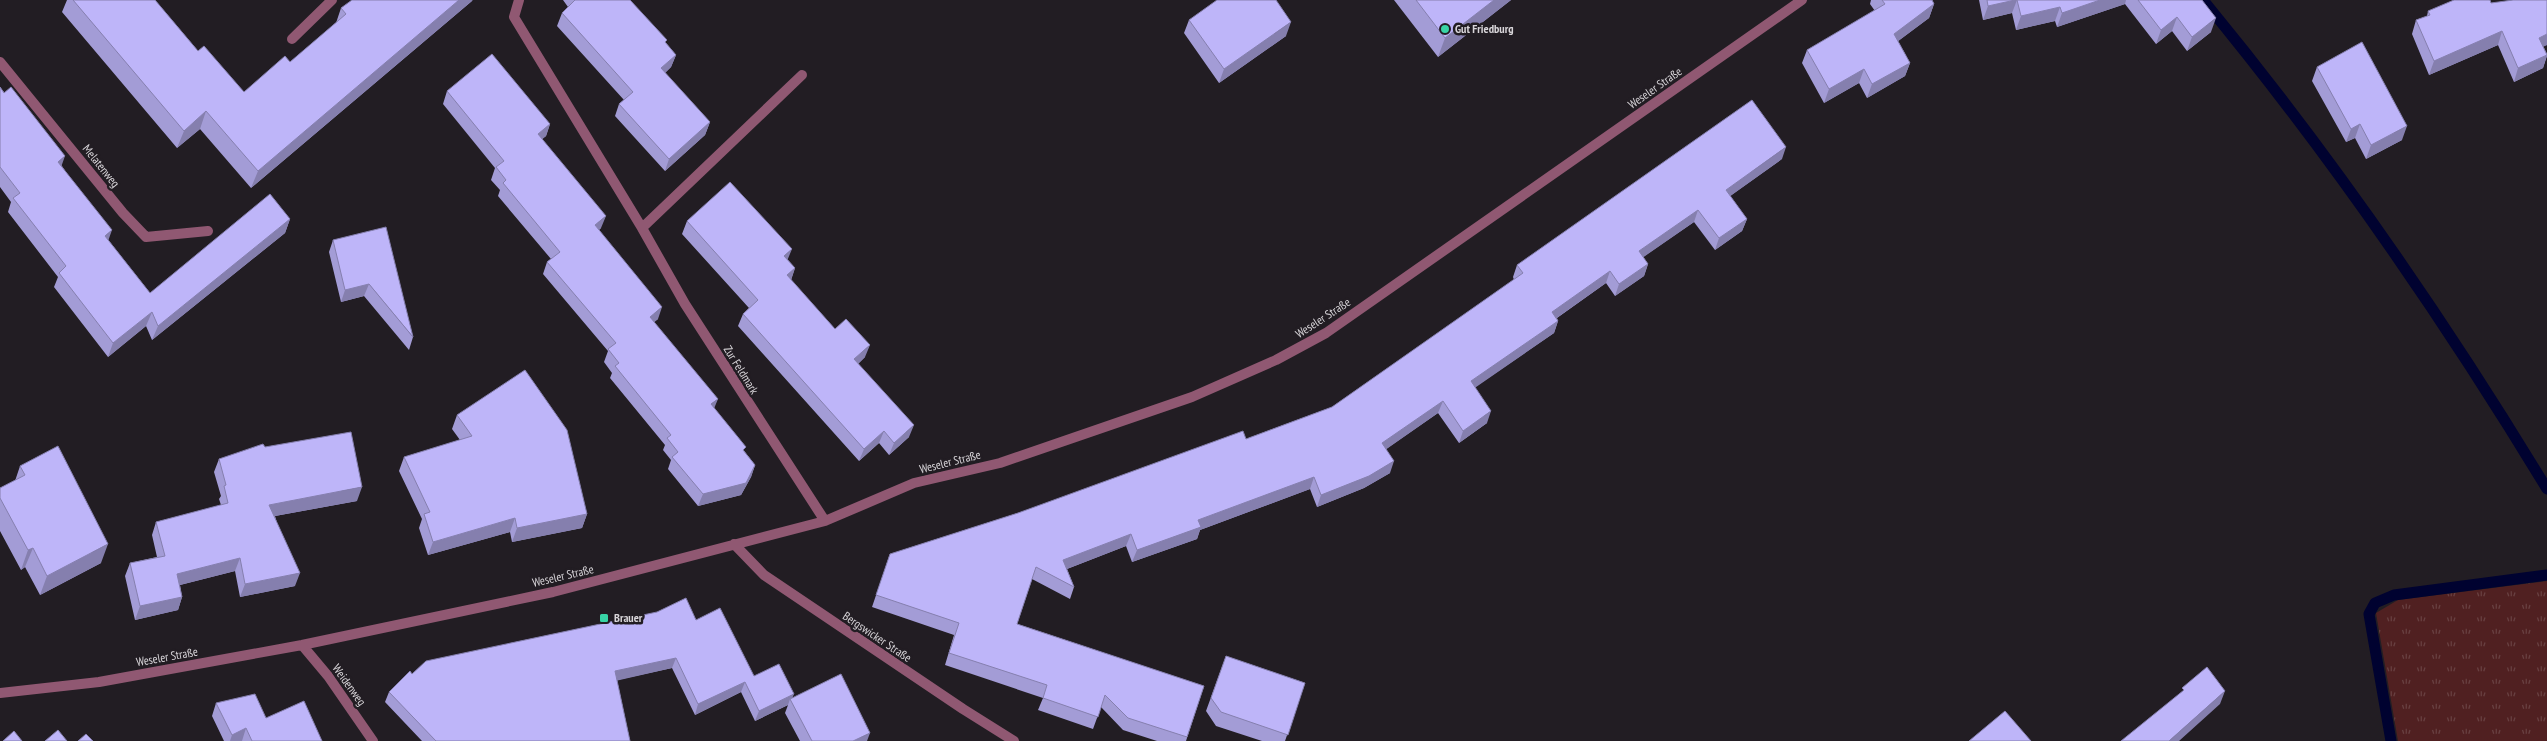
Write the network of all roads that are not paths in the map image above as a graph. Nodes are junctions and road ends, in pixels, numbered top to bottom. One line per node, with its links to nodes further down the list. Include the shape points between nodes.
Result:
1 (332, 0): 4 (street)
2 (519, 0): 7 (street, Zur Feldmark, via 514,17)
3 (1802, 0): 9 (street, Weseler Straße, via 1326,333 1276,360 1192,398 1000,462 914,483)
4 (292, 39)
5 (0, 62): 8 (street, Melatenweg, via 123,213 146,236)
6 (802, 75): 7 (street)
7 (642, 228): 9 (street, Zur Feldmark, via 695,321)
8 (208, 231)
9 (825, 521): 10 (street, Weseler Straße)
10 (734, 544): 11 (street, Weseler Straße, via 553,592); 14 (street, Bergswicker Straße, via 764,575)
11 (302, 646): 12 (street, Weseler Straße, via 99,682); 13 (street, Weidenweg, via 328,676)
12 (0, 692)
13 (373, 741)
14 (1014, 741)

